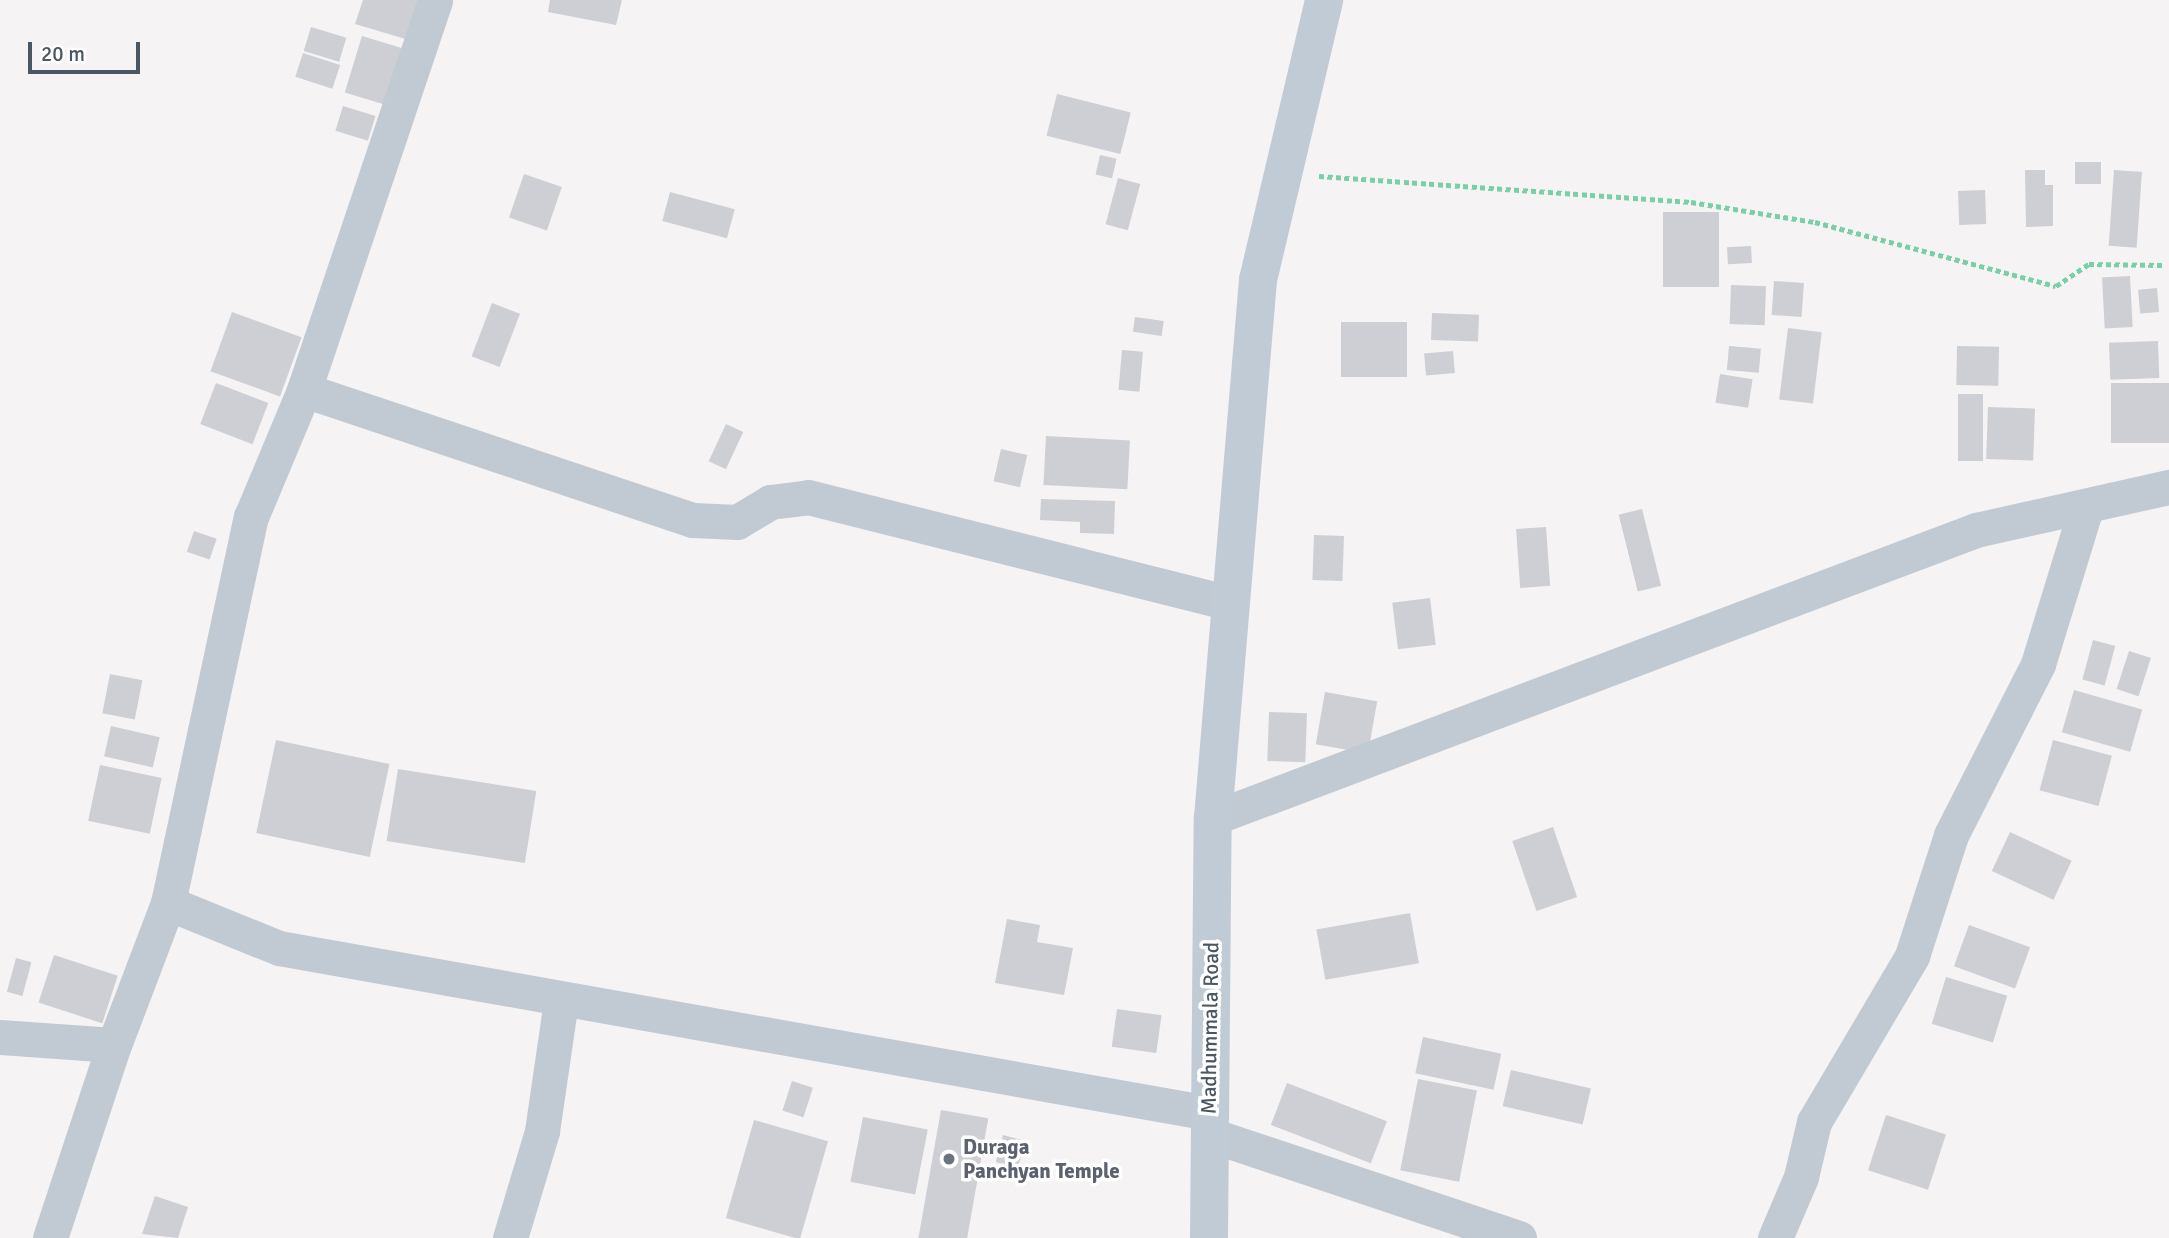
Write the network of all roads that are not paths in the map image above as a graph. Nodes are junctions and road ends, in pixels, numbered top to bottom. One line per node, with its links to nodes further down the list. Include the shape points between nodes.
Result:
1 (435, 0): 3 (street)
2 (1324, 0): 6 (street, Madhummala Road, via 1287,174 1258,280)
3 (304, 390): 6 (street, via 693,520 737,522 770,502 808,497); 8 (street, via 251,517)
4 (2169, 486): 5 (street)
5 (2086, 508): 7 (street, via 1976,530); 17 (street, via 2038,664 1951,835 1912,956 1814,1122 1801,1177)
6 (1231, 603): 7 (street, Madhummala Road)
7 (1213, 818): 12 (street, Madhummala Road)
8 (168, 904): 9 (street, via 279,948); 11 (street)
9 (561, 1000): 12 (street); 14 (street, via 542,1131)
10 (0, 1037): 11 (street)
11 (114, 1045): 13 (street)
12 (1209, 1123): 15 (street, Madhummala Road); 16 (street)
13 (50, 1238)
14 (510, 1238)
15 (1209, 1238)
16 (1519, 1238)
17 (1775, 1238)

